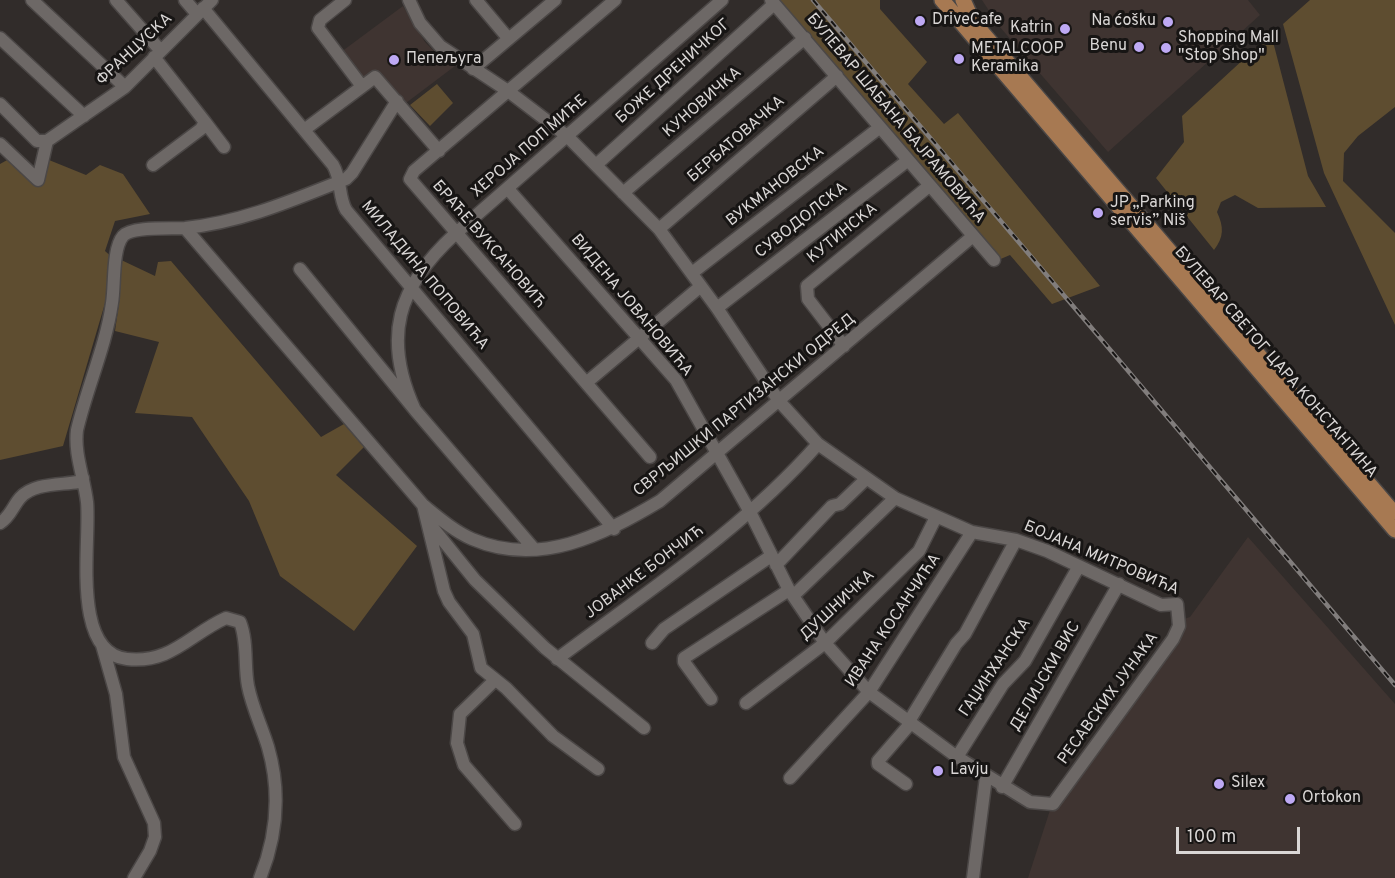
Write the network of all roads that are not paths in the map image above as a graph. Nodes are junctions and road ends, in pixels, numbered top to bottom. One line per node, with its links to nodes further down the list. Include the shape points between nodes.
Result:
1 (32, 0): 21 (street)
2 (116, 0): 17 (street)
3 (185, 0): 13 (street, МИЛАДИНА ПОПОВИЋА)
4 (345, 0): 20 (street, via 320,20 318,28)
5 (409, 0): 18 (street, БОЈАНА МИТРОВИЋА, via 426,32)
6 (476, 0): 15 (street)
7 (555, 0): 15 (street)
8 (615, 0): 22 (street, БРАЋЕ ВУКСАНОВИЋ)
9 (722, 0): 29 (street, ХЕРОЈА ПОП МИЋЕ)
10 (942, 0): 69 (main road, БУЛЕВАР СВЕТОГ ЦАРА КОНСТАНТИНА)
11 (963, 0): 64 (main road, БУЛЕВАР СВЕТОГ ЦАРА КОНСТАНТИНА, via 973,22)
12 (773, 2): 16 (street, БУЛЕВАР ШАБАНА БАЈРАМОВИЋА); 36 (street, БОЖЕ ДРЕНИЧКОГ)
13 (204, 7): 17 (street, ФРАНЦУСКА); 28 (street, МИЛАДИНА ПОПОВИЋА)
14 (0, 38): 25 (street)
15 (508, 38): 18 (street)
16 (805, 38): 19 (street, БУЛЕВАР ШАБАНА БАЈРАМОВИЋА); 40 (street, КУНОВИЧКА)
17 (157, 54): 21 (street, ФРАНЦУСКА); 26 (street)
18 (473, 69): 22 (street, БОЈАНА МИТРОВИЋА)
19 (837, 76): 27 (street, БУЛЕВАР ШАБАНА БАЈРАМОВИЋА); 42 (street, БЕРБАТОВАЧКА)
20 (361, 85): 23 (street, via 377,78); 28 (street)
21 (125, 87): 25 (street, ФРАНЦУСКА)
22 (508, 91): 29 (street, БОЈАНА МИТРОВИЋА); 33 (street, БРАЋЕ ВУКСАНОВИЋ)
23 (398, 101): 33 (street); 37 (street, via 352,173)
24 (0, 104): 30 (street, via 37,141)
25 (84, 116): 30 (street, ФРАНЦУСКА)
26 (205, 122): 32 (street); 35 (street)
27 (879, 128): 34 (street, БУЛЕВАР ШАБАНА БАЈРАМОВИЋА); 47 (street, ВУКМАНОВСКА)
28 (304, 130): 37 (street, МИЛАДИНА ПОПОВИЋА, via 333,165)
29 (567, 136): 36 (street, БОЈАНА МИТРОВИЋА); 39 (street, ХЕРОЈА ПОП МИЋЕ)
30 (47, 141): 31 (street, via 38,180)
31 (0, 144)
32 (224, 147)
33 (439, 151): 43 (street, БРАЋЕ ВУКСАНОВИЋ, via 410,179)
34 (907, 161): 38 (street, БУЛЕВАР ШАБАНА БАЈРАМОВИЋА); 50 (street, СУВОДОЛСКА)
35 (153, 165)
36 (596, 165): 40 (street, БОЈАНА МИТРОВИЋА)
37 (340, 181): 41 (street, via 246,218); 49 (street, МИЛАДИНА ПОПОВИЋА, via 345,208)
38 (929, 186): 44 (street, БУЛЕВАР ШАБАНА БАЈРАМОВИЋА); 52 (street, КУТИНСКА, via 807,286 808,299)
39 (508, 189): 43 (street, ХЕРОЈА ПОП МИЋЕ); 51 (street, ВИДЕНА ЈОВАНОВИЋА)
40 (623, 194): 42 (street, БОЈАНА МИТРОВИЋА)
41 (185, 228): 59 (street, via 134,231 121,239 105,338 77,430 75,443); 62 (street, СВРЉИШКИ ПАРТИЗАНСКИ ОДРЕД)
42 (658, 229): 47 (street, БОЈАНА МИТРОВИЋА)
43 (455, 234): 49 (street, ХЕРОЈА ПОП МИЋЕ, via 435,252); 53 (street, БРАЋЕ ВУКСАНОВИЋ)
44 (972, 236): 45 (street, БУЛЕВАР ШАБАНА БАЈРАМОВИЋА); 52 (street, СВРЉИШКИ ПАРТИЗАНСКИ ОДРЕД)
45 (994, 260)
46 (300, 269): 55 (street, ХЕРОЈА ПОП МИЋЕ)
47 (692, 273): 48 (street, БОЈАНА МИТРОВИЋА)
48 (701, 286): 50 (street, БОЈАНА МИТРОВИЋА); 51 (street)
49 (412, 287): 55 (street, ХЕРОЈА ПОП МИЋЕ, via 399,325 398,360); 68 (street, МИЛАДИНА ПОПОВИЋА)
50 (717, 308): 54 (street, БОЈАНА МИТРОВИЋА)
51 (640, 337): 53 (street); 57 (street, ВИДЕНА ЈОВАНОВИЋА, via 676,380)
52 (844, 346): 54 (street, СВРЉИШКИ ПАРТИЗАНСКИ ОДРЕД)
53 (586, 383): 58 (street, БРАЋЕ ВУКСАНОВИЋ)
54 (779, 401): 56 (street, БОЈАНА МИТРОВИЋА); 57 (street, СВРЉИШКИ ПАРТИЗАНСКИ ОДРЕД)
55 (415, 410): 72 (street, ХЕРОЈА ПОП МИЋЕ)
56 (818, 444): 60 (street, БОЈАНА МИТРОВИЋА); 63 (street, ЈОВАНКЕ БОНЧИЋ)
57 (717, 453): 63 (street, ВИДЕНА ЈОВАНОВИЋА); 68 (street, СВРЉИШКИ ПАРТИЗАНСКИ ОДРЕД, via 660,501)
58 (650, 457)
59 (83, 478): 67 (street, via 36,487 25,493); 80 (street, via 87,504 86,587 92,625)
60 (866, 479): 61 (street, БОЈАНА МИТРОВИЋА); 73 (street)
61 (895, 498): 65 (street, БОЈАНА МИТРОВИЋА); 76 (street)
62 (423, 505): 66 (street); 72 (street, СВРЉИШКИ ПАРТИЗАНСКИ ОДРЕД, via 473,539 497,547)
63 (750, 512): 73 (street, ВИДЕНА ЈОВАНОВИЋА); 81 (street, ЈОВАНКЕ БОНЧИЋ)
64 (1395, 514)
65 (936, 517): 70 (street, БОЈАНА МИТРОВИЋА); 79 (street, ДУШНИЧКА, via 919,551)
66 (427, 521): 81 (street, via 475,580); 82 (street, via 444,591 473,634 481,668)
67 (0, 523)
68 (614, 529): 72 (street, СВРЉИШКИ ПАРТИЗАНСКИ ОДРЕД, via 575,544)
69 (1395, 531)
70 (972, 532): 71 (street, БОЈАНА МИТРОВИЋА); 83 (street, ИВАНА КОСАНЧИЋА)
71 (1016, 540): 74 (street, БОЈАНА МИТРОВИЋА); 86 (street, via 965,634)
72 (534, 549)
73 (773, 560): 76 (street, ВИДЕНА ЈОВАНОВИЋА); 78 (street, via 664,629)
74 (1079, 566): 75 (street, БОЈАНА МИТРОВИЋА); 88 (street, ГАЏИНХАНСКА, via 1025,661 1003,684)
75 (1119, 584): 77 (street, БОЈАНА МИТРОВИЋА, via 1161,605 1177,604); 93 (street, ДЕЛИЈСКИ ВИС)
76 (791, 593): 79 (street, ВИДЕНА ЈОВАНОВИЋА); 84 (street, via 684,658)
77 (1178, 610): 94 (street, РЕСАВСКИХ ЈУНАКА, via 1179,626 1173,639)
78 (652, 642)
79 (825, 643): 83 (street, ВИДЕНА ЈОВАНОВИЋА); 85 (street, ДУШНИЧКА)
80 (102, 645): 96 (street, via 116,694 124,757 154,822 155,837 150,851); 97 (street, via 123,659 141,660 165,656 226,618 240,622 248,686 274,776 275,830)
81 (557, 659): 87 (street)
82 (495, 680): 89 (street, via 553,736); 95 (street, via 460,714 457,744 464,765)
83 (869, 692): 86 (street, ВИДЕНА ЈОВАНОВИЋА); 91 (street, ИВАНА КОСАНЧИЋА)
84 (711, 699)
85 (746, 703)
86 (909, 723): 88 (street, ВИДЕНА ЈОВАНОВИЋА); 92 (street, via 878,761)
87 (644, 728)
88 (957, 758): 90 (street, ВИДЕНА ЈОВАНОВИЋА)
89 (598, 769)
90 (986, 777): 93 (street, ВИДЕНА ЈОВАНОВИЋА); 98 (street)
91 (790, 778)
92 (906, 783)
93 (1002, 787): 94 (street, ВИДЕНА ЈОВАНОВИЋА, via 1030,802)
94 (1053, 804)
95 (515, 824)
96 (134, 878)
97 (260, 878)
98 (973, 878)

